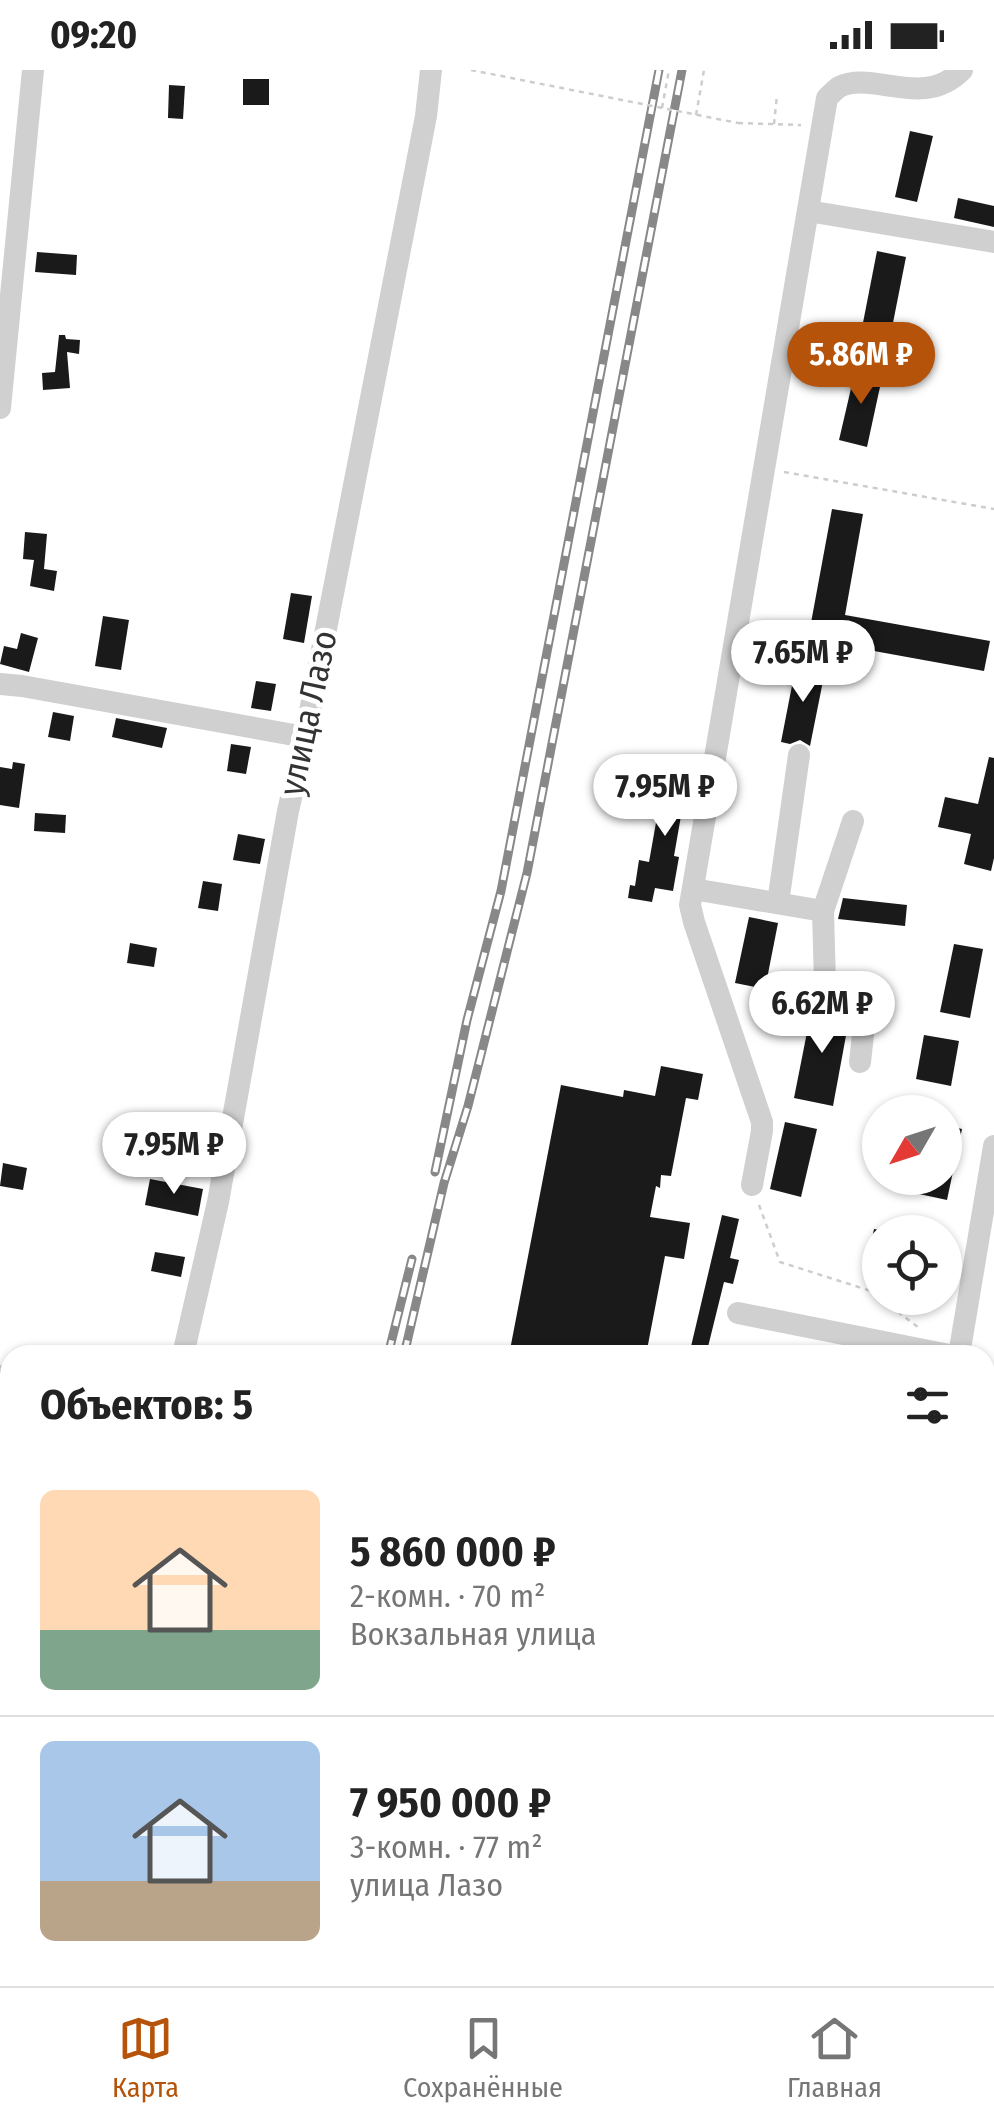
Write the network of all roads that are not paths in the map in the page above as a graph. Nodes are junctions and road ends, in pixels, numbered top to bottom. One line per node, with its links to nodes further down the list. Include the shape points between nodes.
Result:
1 (33, 70): 6 (street)
2 (430, 70): 8 (street, улица Лазо)
3 (962, 70): 4 (street, via 950,82 926,88 841,84 828,98)
4 (808, 211): 5 (street); 11 (street)
5 (994, 242)
6 (0, 408)
7 (0, 684): 8 (street)
8 (304, 737): 18 (street, улица Лазо)
9 (799, 755): 12 (street)
10 (852, 821): 13 (street)
11 (693, 889): 12 (street); 16 (street, via 694,922 762,1122)
12 (778, 904): 13 (street)
13 (823, 911): 14 (street, via 825,984 867,998)
14 (860, 1062)
15 (994, 1146): 20 (street)
16 (752, 1185)
17 (738, 1313): 19 (street)
18 (185, 1345)
19 (899, 1345)
20 (961, 1345)

